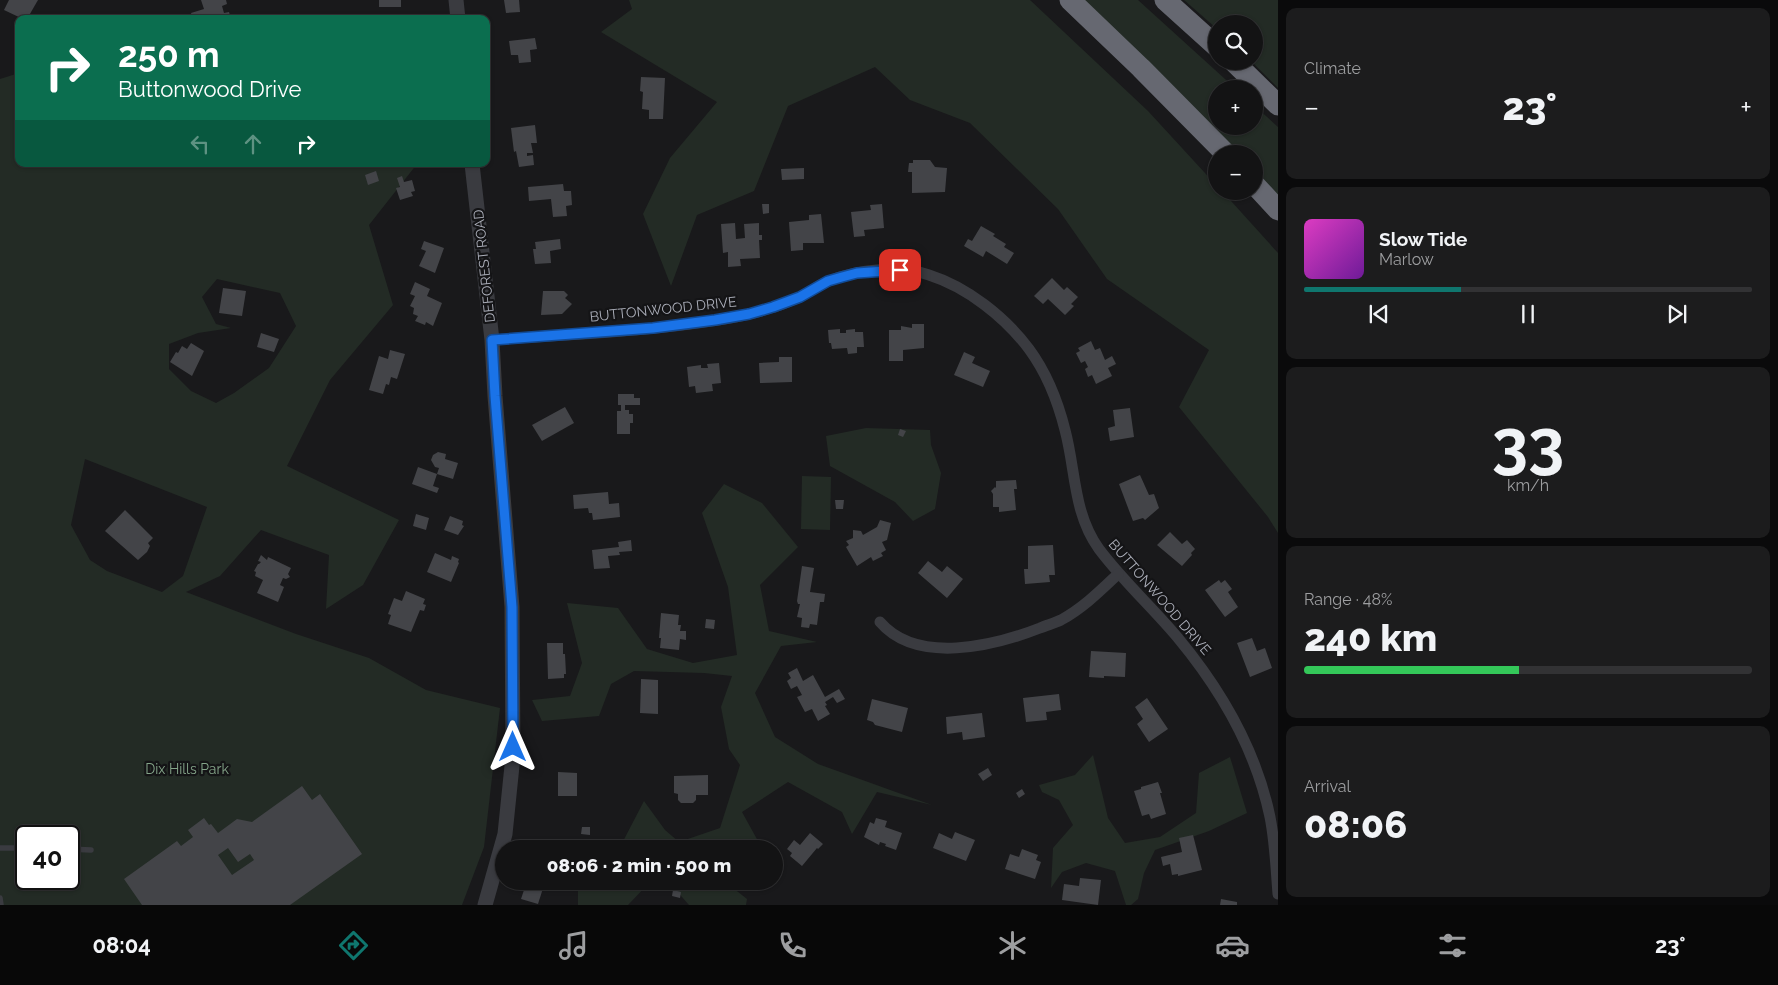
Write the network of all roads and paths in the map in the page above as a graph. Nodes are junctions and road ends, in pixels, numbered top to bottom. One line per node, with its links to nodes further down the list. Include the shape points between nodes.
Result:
1 (456, 0): 4 (street)
2 (1070, 0): 8 (highway)
3 (1165, 0): 5 (highway)
4 (458, 15)
5 (1208, 39)
6 (1242, 70): 7 (highway)
7 (1278, 105)
8 (1217, 145)
9 (472, 167): 12 (street, DEFOREST ROAD)
10 (1263, 194): 11 (highway)
11 (1278, 210)
12 (492, 340): 13 (street, BUTTONWOOD DRIVE, via 715,320 773,307 828,281 857,273 905,270 929,275 982,302 1028,348 1058,403 1083,518 1096,545); 22 (street, DEFOREST ROAD, via 512,607 513,756 505,834)
13 (1118, 574): 14 (street, via 1092,599 1061,620 996,643 966,648 910,642 888,631); 19 (street, BUTTONWOOD DRIVE, via 1203,670 1243,736 1258,773 1270,818)
14 (880, 622)
15 (0, 848): 16 (lane)
16 (15, 848)
17 (80, 850): 18 (lane)
18 (91, 850)
19 (1278, 894)
20 (0, 898): 21 (lane)
21 (1, 905)
22 (485, 905)

